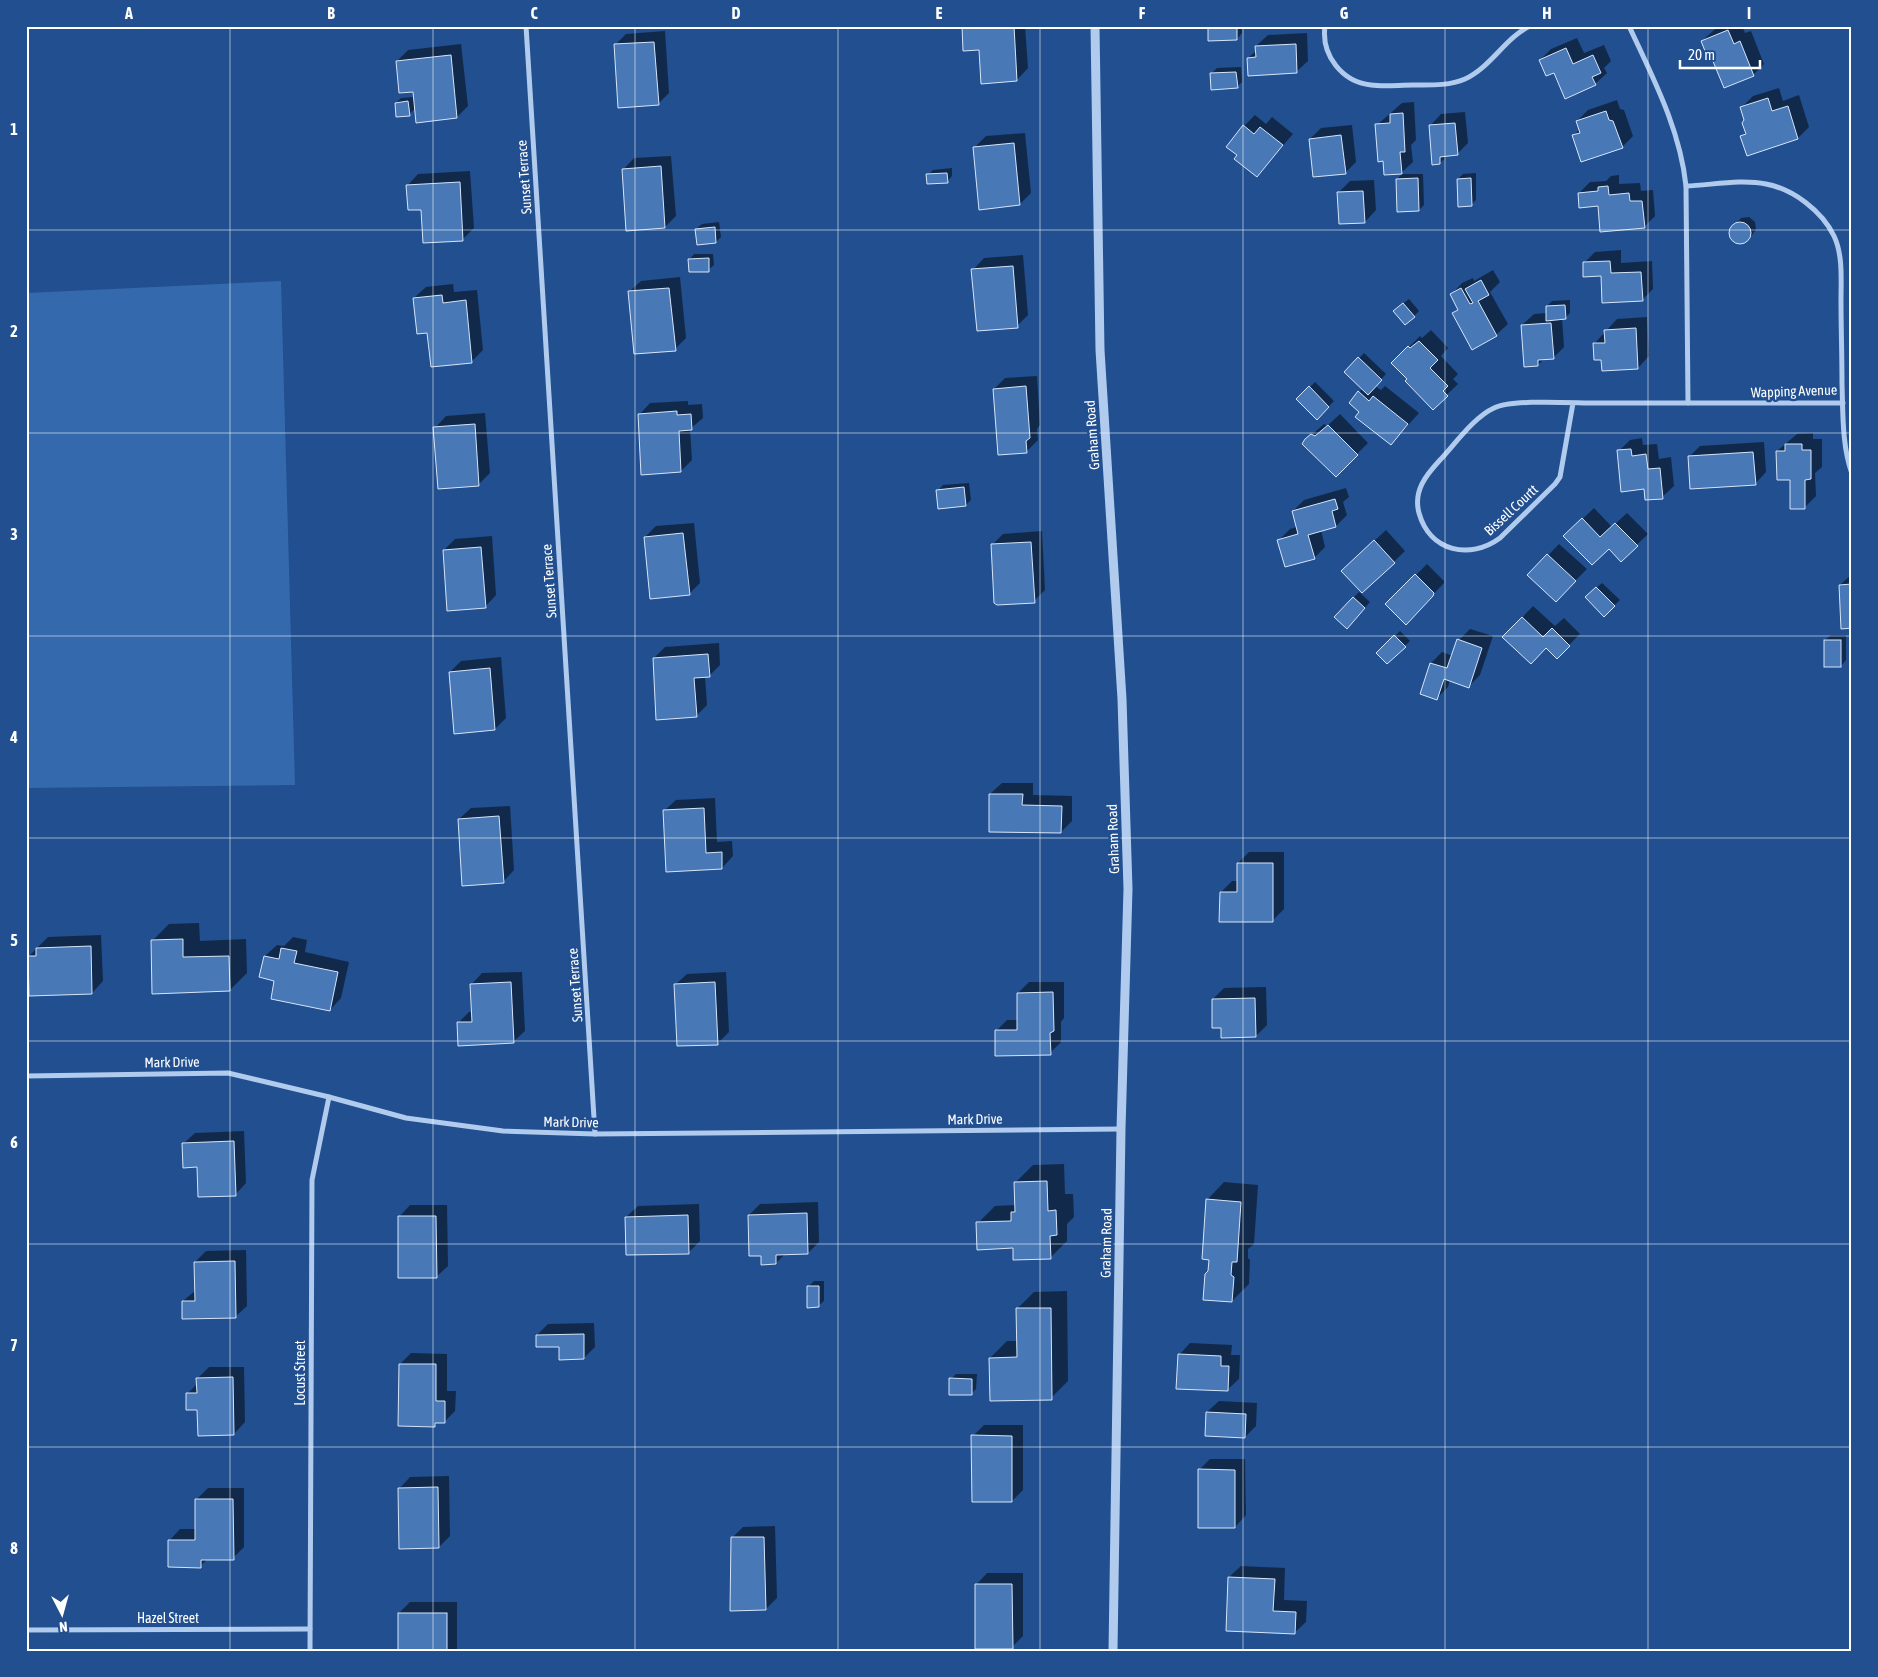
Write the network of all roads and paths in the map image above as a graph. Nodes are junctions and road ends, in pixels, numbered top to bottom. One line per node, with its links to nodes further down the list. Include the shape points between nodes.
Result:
1 (526, 26): 14 (street, Sunset Terrace)
2 (1095, 26): 13 (street, Graham Road, via 1100,350 1122,699 1128,889)
3 (1325, 26): 5 (street, via 1325,46 1338,69 1347,77 1371,86 1437,85 1465,79)
4 (1629, 26): 6 (street, via 1667,109)
5 (1526, 27)
6 (1686, 186): 8 (street); 9 (street, Wapping Avenue, via 1768,184 1812,207 1830,228 1838,246 1841,273)
7 (1573, 402): 7 (street, Bissell Courtt, via 1507,404 1484,413 1426,474 1420,485 1418,509 1428,533 1452,549 1469,551 1491,545 1500,538 1560,477); 8 (street, Bissell Courtt)
8 (1688, 403): 9 (street, Wapping Avenue)
9 (1843, 403): 10 (street, via 1846,453)
10 (1852, 474)
11 (26, 1076): 12 (street, Mark Drive, via 228,1073)
12 (329, 1097): 14 (street, Mark Drive, via 406,1118 503,1132); 15 (street, Locust Street, via 312,1180)
13 (1122, 1129): 14 (street, Mark Drive); 18 (street, Graham Road)
14 (595, 1134)
15 (310, 1629): 16 (street, Hazel Street); 17 (street, Locust Street)
16 (26, 1630)
17 (310, 1651)
18 (1113, 1651)

